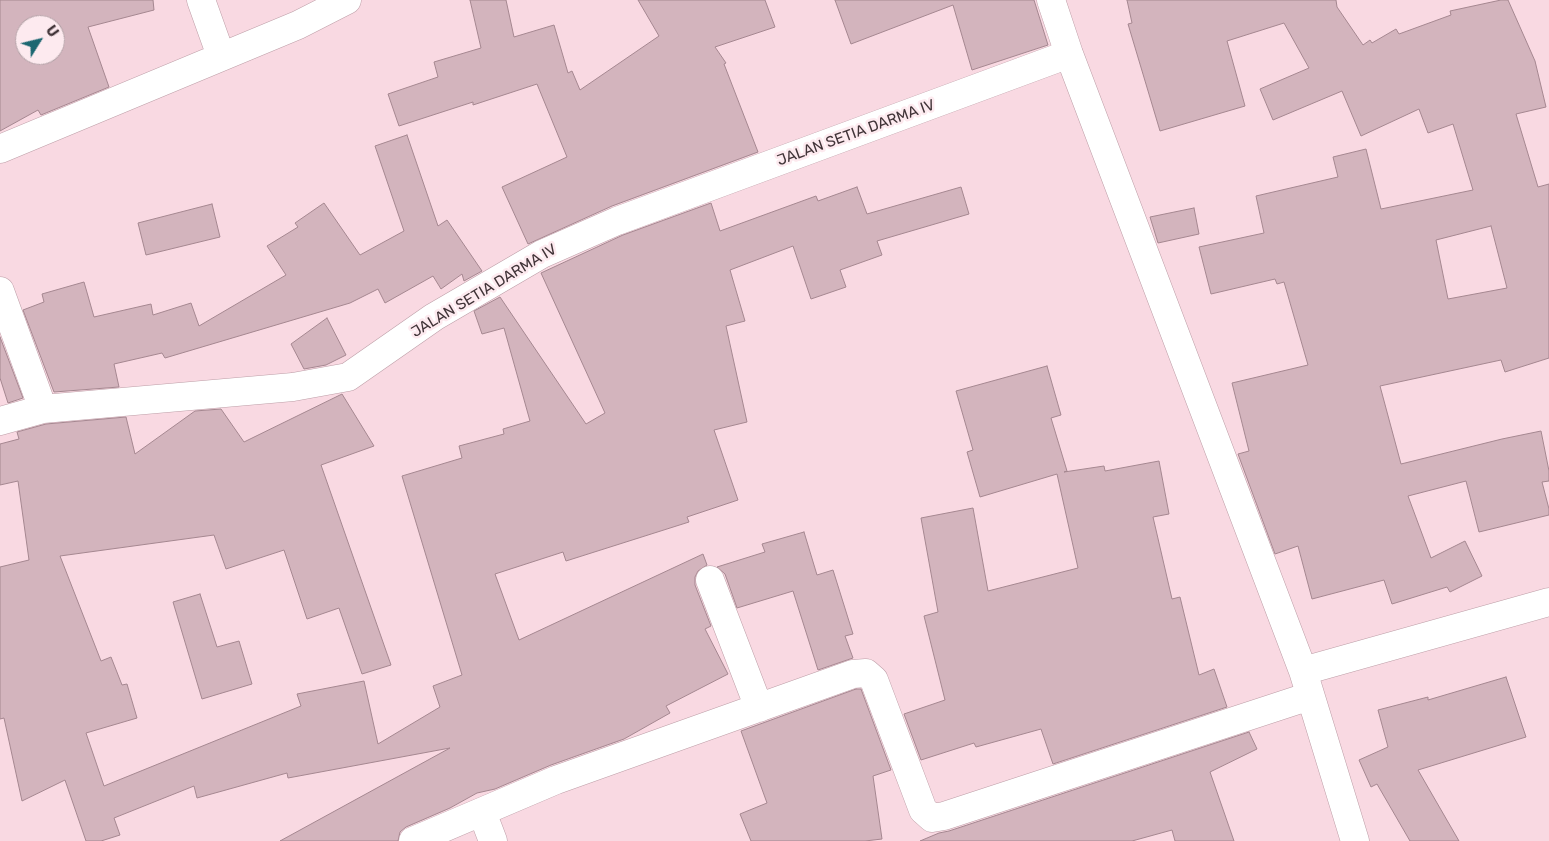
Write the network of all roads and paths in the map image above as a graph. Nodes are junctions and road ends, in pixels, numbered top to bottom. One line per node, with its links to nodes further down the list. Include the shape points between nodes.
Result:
1 (201, 0): 5 (street)
2 (347, 0): 5 (street, via 298,25)
3 (1051, 0): 4 (street)
4 (1069, 54): 8 (street, JALAN SETIA DARMA IV, via 616,221 542,254 434,317 348,377 293,387); 12 (street)
5 (221, 56): 6 (street)
6 (0, 148)
7 (0, 291): 8 (street)
8 (43, 409): 9 (street, JALAN SETIA DARMA IV)
9 (0, 421)
10 (710, 580): 13 (street)
11 (1549, 602): 12 (street)
12 (1307, 684): 13 (street, via 932,818 923,810 874,680 866,673 853,674); 17 (street)
13 (758, 708): 14 (street, via 556,780)
14 (482, 812): 15 (street); 16 (street)
15 (413, 841)
16 (493, 841)
17 (1355, 841)

